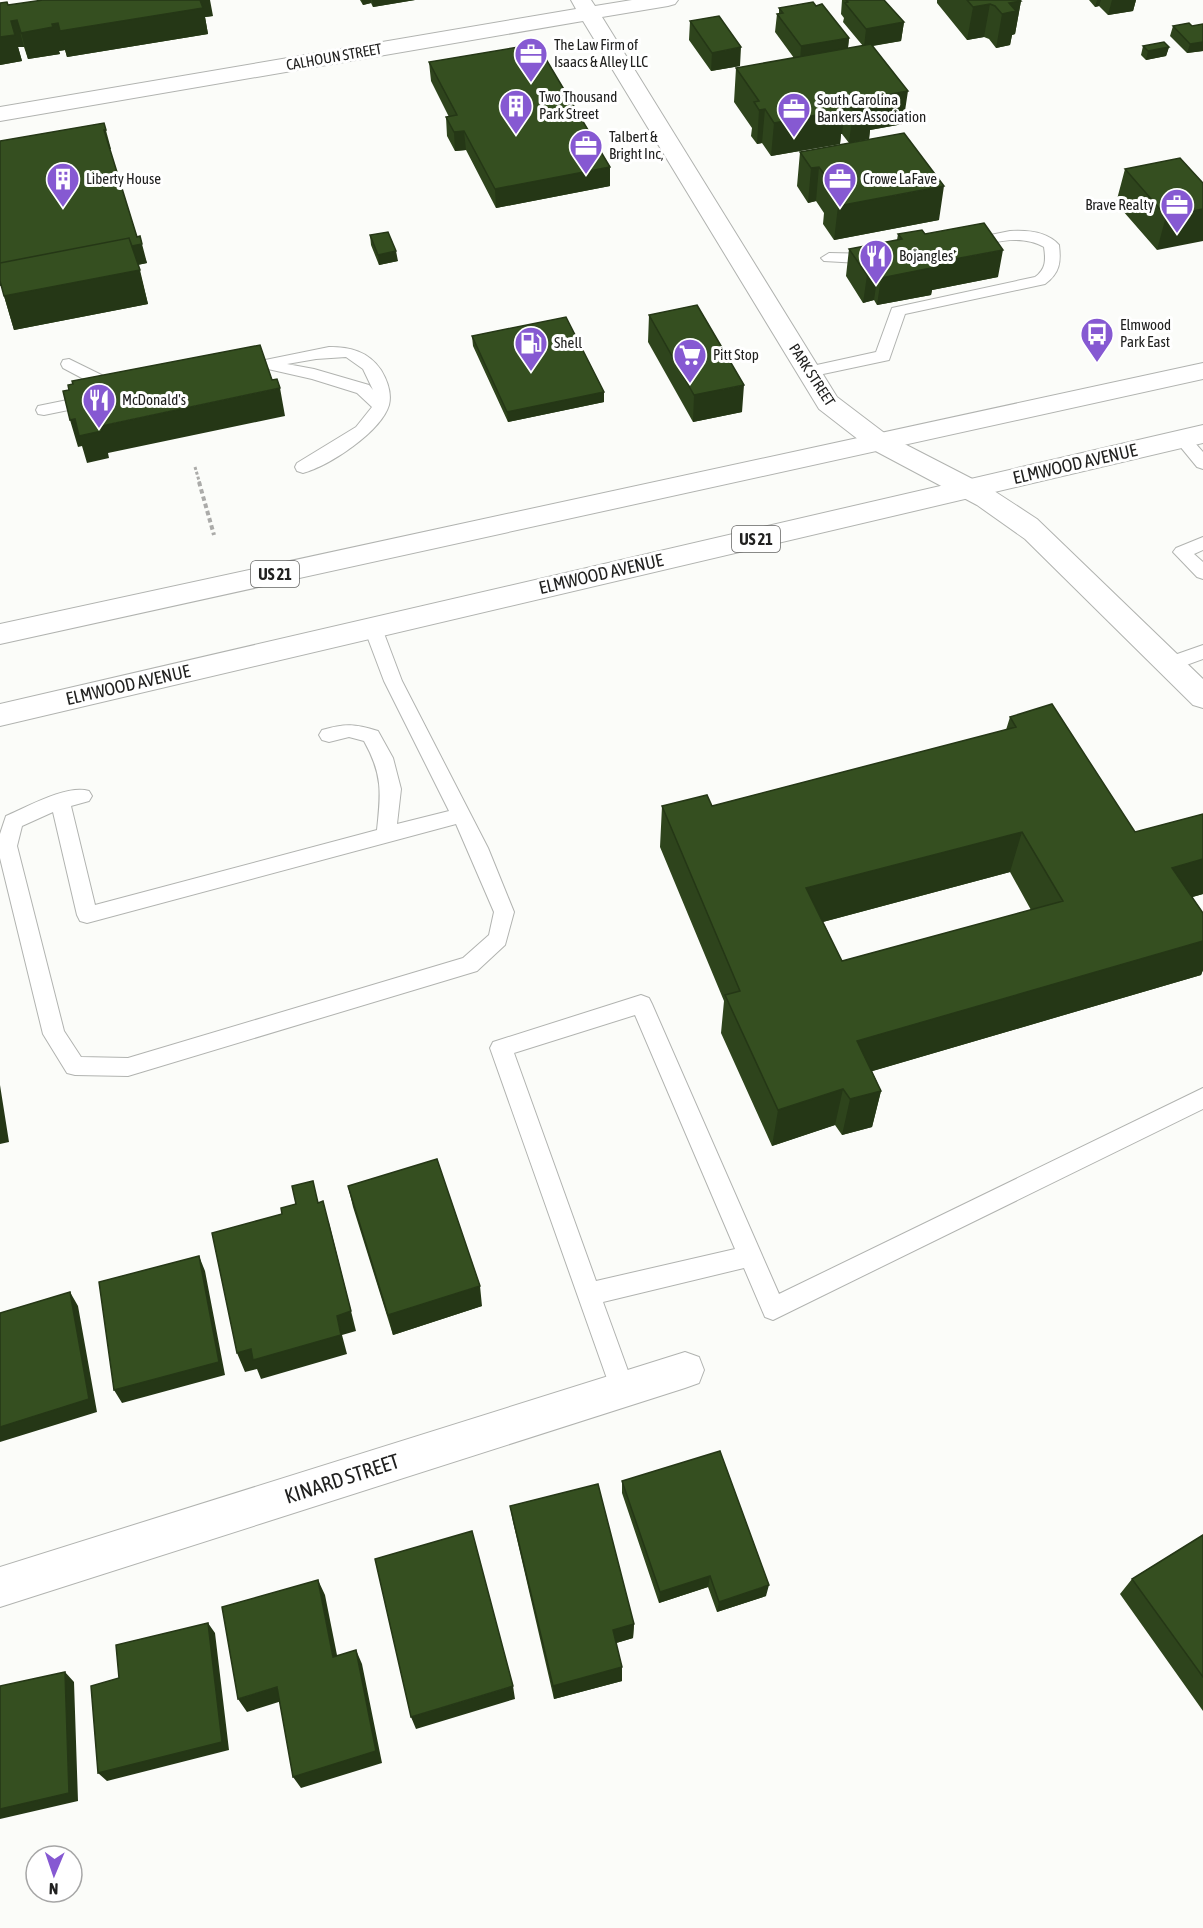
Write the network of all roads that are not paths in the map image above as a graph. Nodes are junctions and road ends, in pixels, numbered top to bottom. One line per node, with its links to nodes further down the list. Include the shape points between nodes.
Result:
1 (668, 0): 2 (main road, CALHOUN STREET)
2 (585, 7): 3 (main road, CALHOUN STREET); 10 (main road, PARK STREET)
3 (0, 114)
4 (953, 246): 10 (lane, via 1028,234 1051,245 1054,263 1051,273 1040,281 898,311 880,357)
5 (898, 256): 6 (lane)
6 (829, 258)
7 (69, 364): 13 (lane, via 130,392)
8 (257, 367): 11 (lane); 12 (lane, via 314,374 363,389); 12 (lane, via 317,354 350,354 366,363 376,375)
9 (1203, 371): 15 (main road, US 21)
10 (808, 372): 15 (main road, PARK STREET, via 828,403 847,422)
11 (224, 374)
12 (380, 405): 17 (lane, via 365,430)
13 (44, 410)
14 (1192, 437): 16 (lane); 18 (main road, ELMWOOD AVENUE / US 21)
15 (878, 442): 18 (main road, PARK STREET); 22 (main road, US 21)
16 (1203, 464)
17 (303, 467)
18 (970, 489): 21 (main road, ELMWOOD AVENUE / US 21); 24 (main road, PARK STREET, via 1010,512 1050,545)
19 (1203, 543): 20 (lane, via 1182,552)
20 (1203, 573)
21 (373, 628): 26 (main road, ELMWOOD AVENUE / US 21); 30 (lane, via 393,681)
22 (0, 634)
23 (1203, 652): 24 (lane)
24 (1170, 664): 25 (main road, PARK STREET)
25 (1203, 697)
26 (0, 715)
27 (329, 735): 31 (lane, via 349,730 371,736 383,758 391,789)
28 (82, 796): 29 (lane)
29 (60, 801): 30 (lane, via 13,821 7,846 54,1034 75,1066 128,1067 470,965 498,939 504,912); 31 (lane, via 87,915)
30 (461, 815): 31 (lane)
31 (386, 836)
32 (1203, 1098): 33 (lane, via 773,1309)
33 (751, 1256): 34 (lane); 34 (lane, via 641,1004 501,1048)
34 (589, 1294): 36 (lane)
35 (685, 1370): 36 (main road, KINARD STREET)
36 (624, 1390): 37 (main road, KINARD STREET)
37 (0, 1587)

